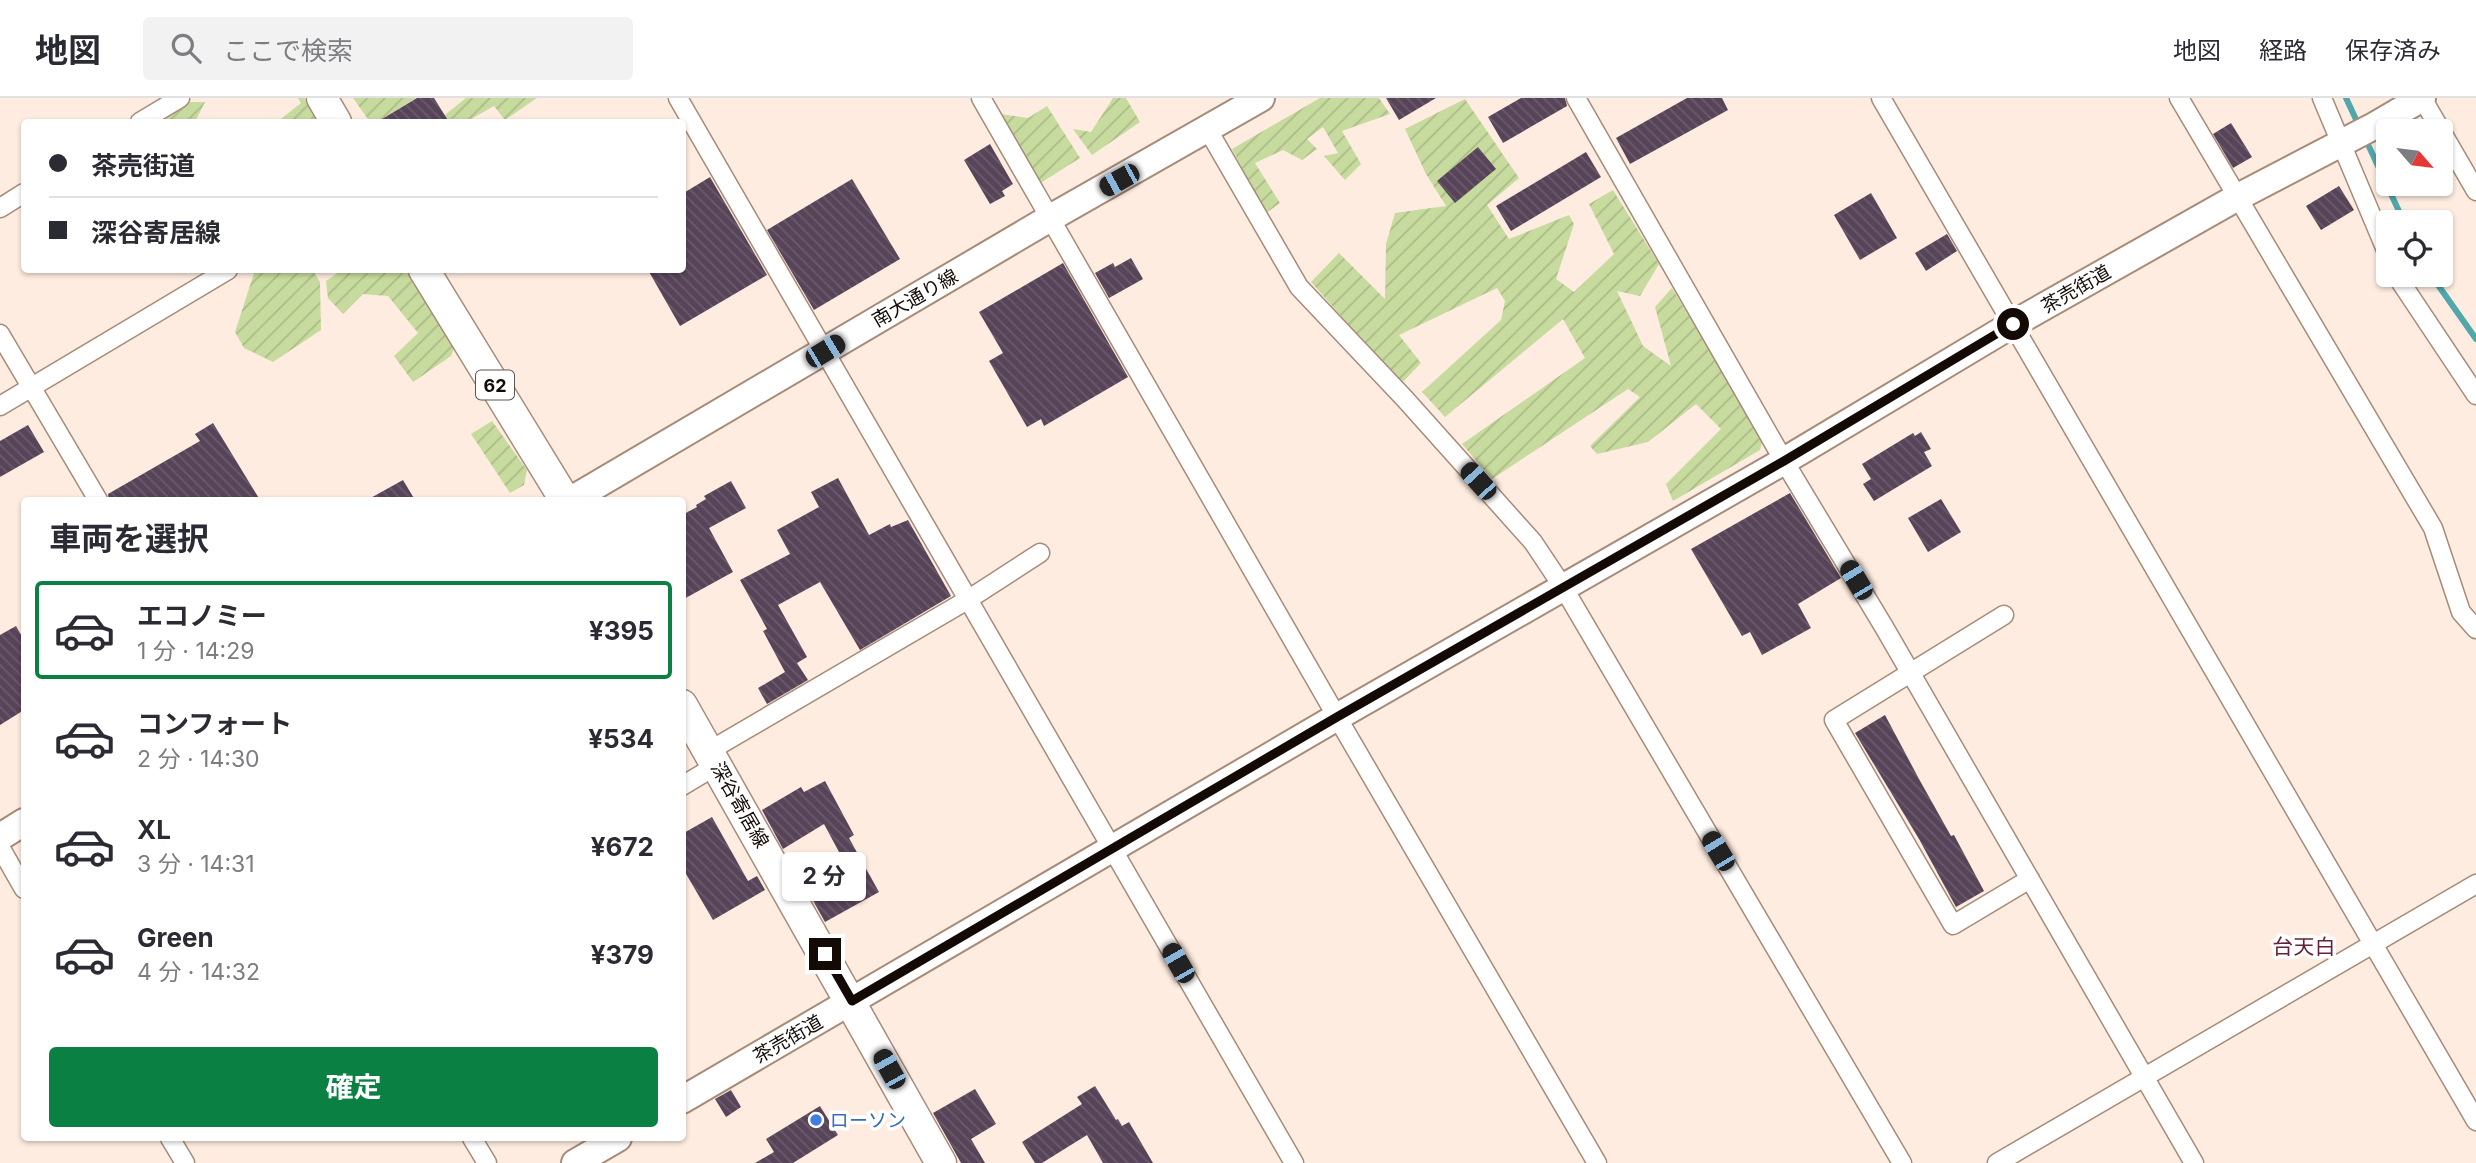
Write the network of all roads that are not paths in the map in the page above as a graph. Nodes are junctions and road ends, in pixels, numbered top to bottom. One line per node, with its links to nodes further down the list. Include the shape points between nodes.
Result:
1 (180, 98): 11 (street)
2 (322, 98): 12 (main road)
3 (678, 98): 26 (street)
4 (981, 98): 19 (street)
5 (1261, 98): 13 (street, 南大通り線)
6 (1576, 98): 30 (street)
7 (1881, 98): 24 (street)
8 (2179, 98): 17 (street)
9 (2322, 98): 14 (street)
10 (2422, 98): 14 (street, 茶売街道); 15 (street)
11 (145, 119)
12 (334, 119)
13 (1208, 130): 19 (street, 南大通り線); 35 (street, via 1299,288 1533,542)
14 (2343, 141): 17 (street, 茶売街道); 20 (street)
15 (2476, 191)
16 (21, 195): 18 (street)
17 (2236, 198): 24 (street, 茶売街道); 38 (street, via 2432,528 2461,612)
18 (0, 208)
19 (1052, 217): 26 (street, 南大通り線); 41 (street)
20 (2376, 224)
21 (223, 273): 27 (street)
22 (426, 273): 32 (main road, 62)
23 (2404, 287): 28 (street)
24 (2013, 324): 30 (street, 茶売街道); 51 (street)
25 (0, 334): 27 (street)
26 (825, 351): 33 (street, 南大通り線); 36 (street)
27 (32, 387): 29 (street); 31 (street)
28 (2476, 395)
29 (0, 406)
30 (1784, 461): 35 (street, 茶売街道); 39 (street)
31 (96, 497)
32 (563, 497)
33 (576, 497)
34 (1040, 553): 36 (street)
35 (1563, 587): 41 (street, 茶売街道); 65 (street)
36 (969, 599): 42 (street); 47 (street)
37 (2004, 615): 39 (street)
38 (2476, 629)
39 (1910, 672): 48 (street); 48 (street, via 1834,720 1953,925)
40 (686, 712): 42 (main road, 深谷寄居線)
41 (1337, 717): 47 (street, 茶売街道); 64 (street)
42 (713, 758): 43 (street); 52 (main road, 深谷寄居線)
43 (686, 782)
44 (21, 824): 45 (street)
45 (0, 837)
46 (0, 847): 49 (street)
47 (1112, 849): 52 (street, 茶売街道); 63 (street)
48 (2030, 879): 53 (street)
49 (21, 884)
50 (2476, 884): 51 (street)
51 (2374, 945): 53 (street); 55 (street)
52 (852, 1001): 54 (street, 茶売街道); 62 (main road, 深谷寄居線)
53 (2145, 1077): 66 (street); 67 (street)
54 (686, 1098)
55 (2476, 1121)
56 (172, 1141): 59 (street)
57 (474, 1141): 60 (street)
58 (613, 1141): 61 (street)
59 (185, 1163)
60 (486, 1163)
61 (575, 1163)
62 (942, 1163)
63 (1294, 1163)
64 (1597, 1163)
65 (1902, 1163)
66 (1997, 1163)
67 (2194, 1163)

